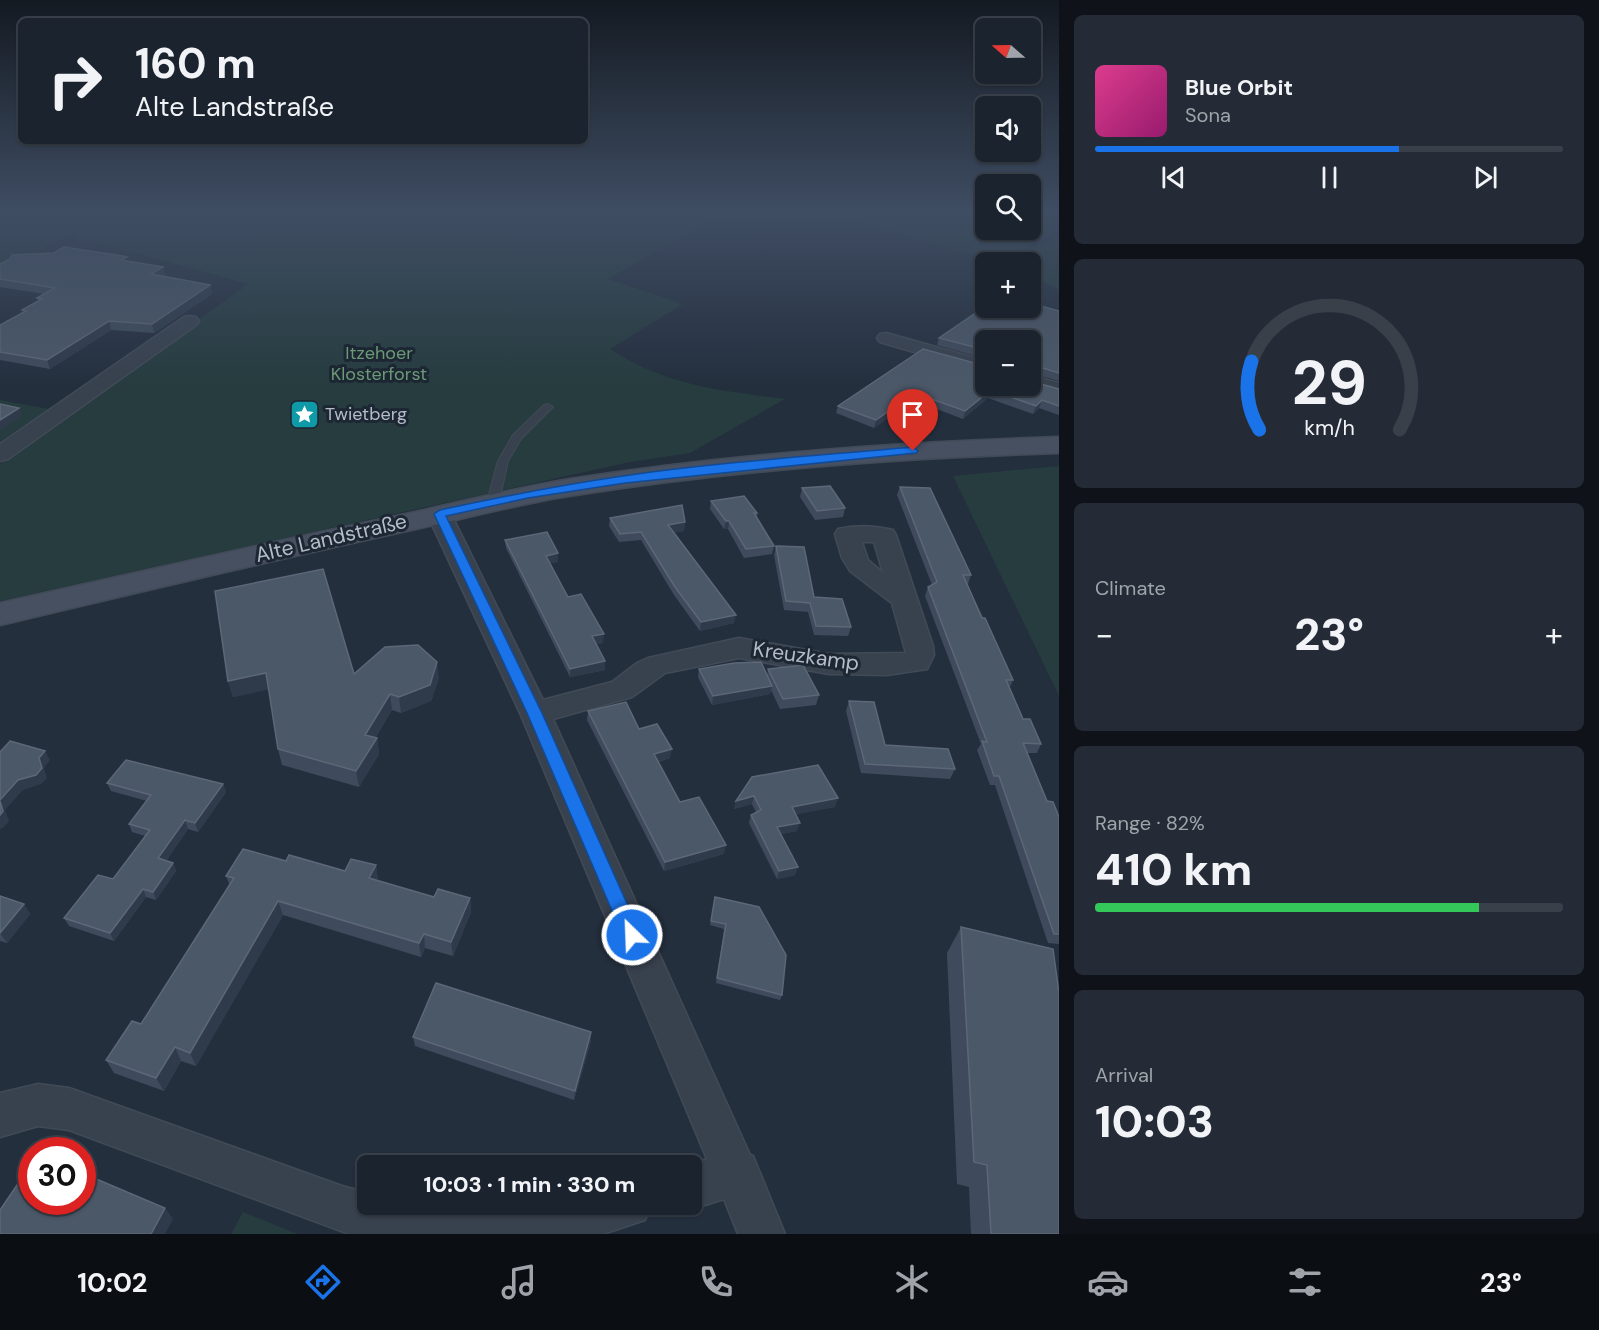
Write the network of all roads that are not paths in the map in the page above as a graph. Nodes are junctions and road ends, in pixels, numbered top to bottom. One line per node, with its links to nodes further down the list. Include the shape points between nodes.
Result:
1 (190, 321): 8 (street)
2 (886, 338): 3 (street)
3 (975, 364)
4 (1041, 384): 5 (street)
5 (1059, 389)
6 (548, 407): 9 (lane, via 517,438 503,461)
7 (1059, 445): 9 (street, Alte Landstraße, via 937,449 746,465 602,483)
8 (0, 454)
9 (493, 502): 10 (street, Alte Landstraße)
10 (440, 514): 12 (street, Alte Landstraße); 13 (street)
11 (905, 600): 13 (street, Kreuzkamp, via 919,646 917,662 829,664 739,648 658,665 622,690)
12 (0, 614)
13 (535, 713): 15 (street)
14 (0, 1115): 18 (street, via 38,1106 69,1109 342,1209 384,1220)
15 (737, 1173): 16 (street); 19 (street)
16 (702, 1183)
17 (587, 1215): 18 (street)
18 (529, 1230)
19 (762, 1234)

